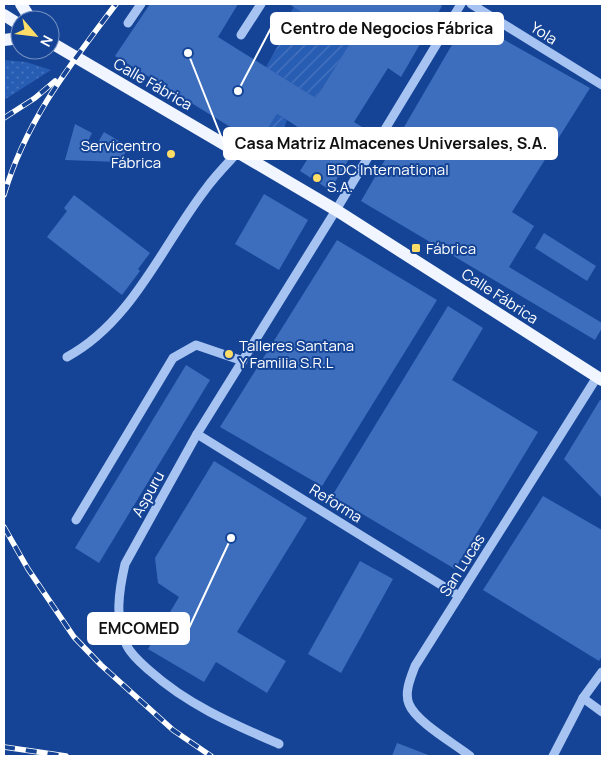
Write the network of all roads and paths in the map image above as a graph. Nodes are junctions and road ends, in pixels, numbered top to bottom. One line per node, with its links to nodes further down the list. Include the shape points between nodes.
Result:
1 (141, 4): 5 (street)
2 (261, 4): 6 (street)
3 (461, 4): 10 (street, Aspuru)
4 (471, 4): 8 (street, Yola)
5 (128, 23)
6 (241, 35)
7 (60, 48): 9 (main road, Calle Fábrica)
8 (602, 85)
9 (238, 152): 10 (main road, Calle Fábrica); 11 (street, via 205,190 127,306 89,345)
10 (336, 210): 12 (street, Aspuru); 13 (main road, Calle Fábrica)
11 (67, 357)
12 (243, 360): 14 (street, Aspuru); 15 (street, via 196,345 172,358)
13 (601, 379): 16 (street, San Lucas)
14 (197, 434): 16 (street, Reforma); 20 (street, Aspuru, via 125,564 119,610 123,637 138,660 189,701)
15 (76, 520)
16 (459, 596): 21 (street, San Lucas, via 415,666 408,686 408,703 416,715)
17 (602, 672): 18 (street)
18 (582, 698): 19 (street); 22 (street)
19 (602, 712)
20 (279, 744)
21 (470, 756)
22 (553, 756)

